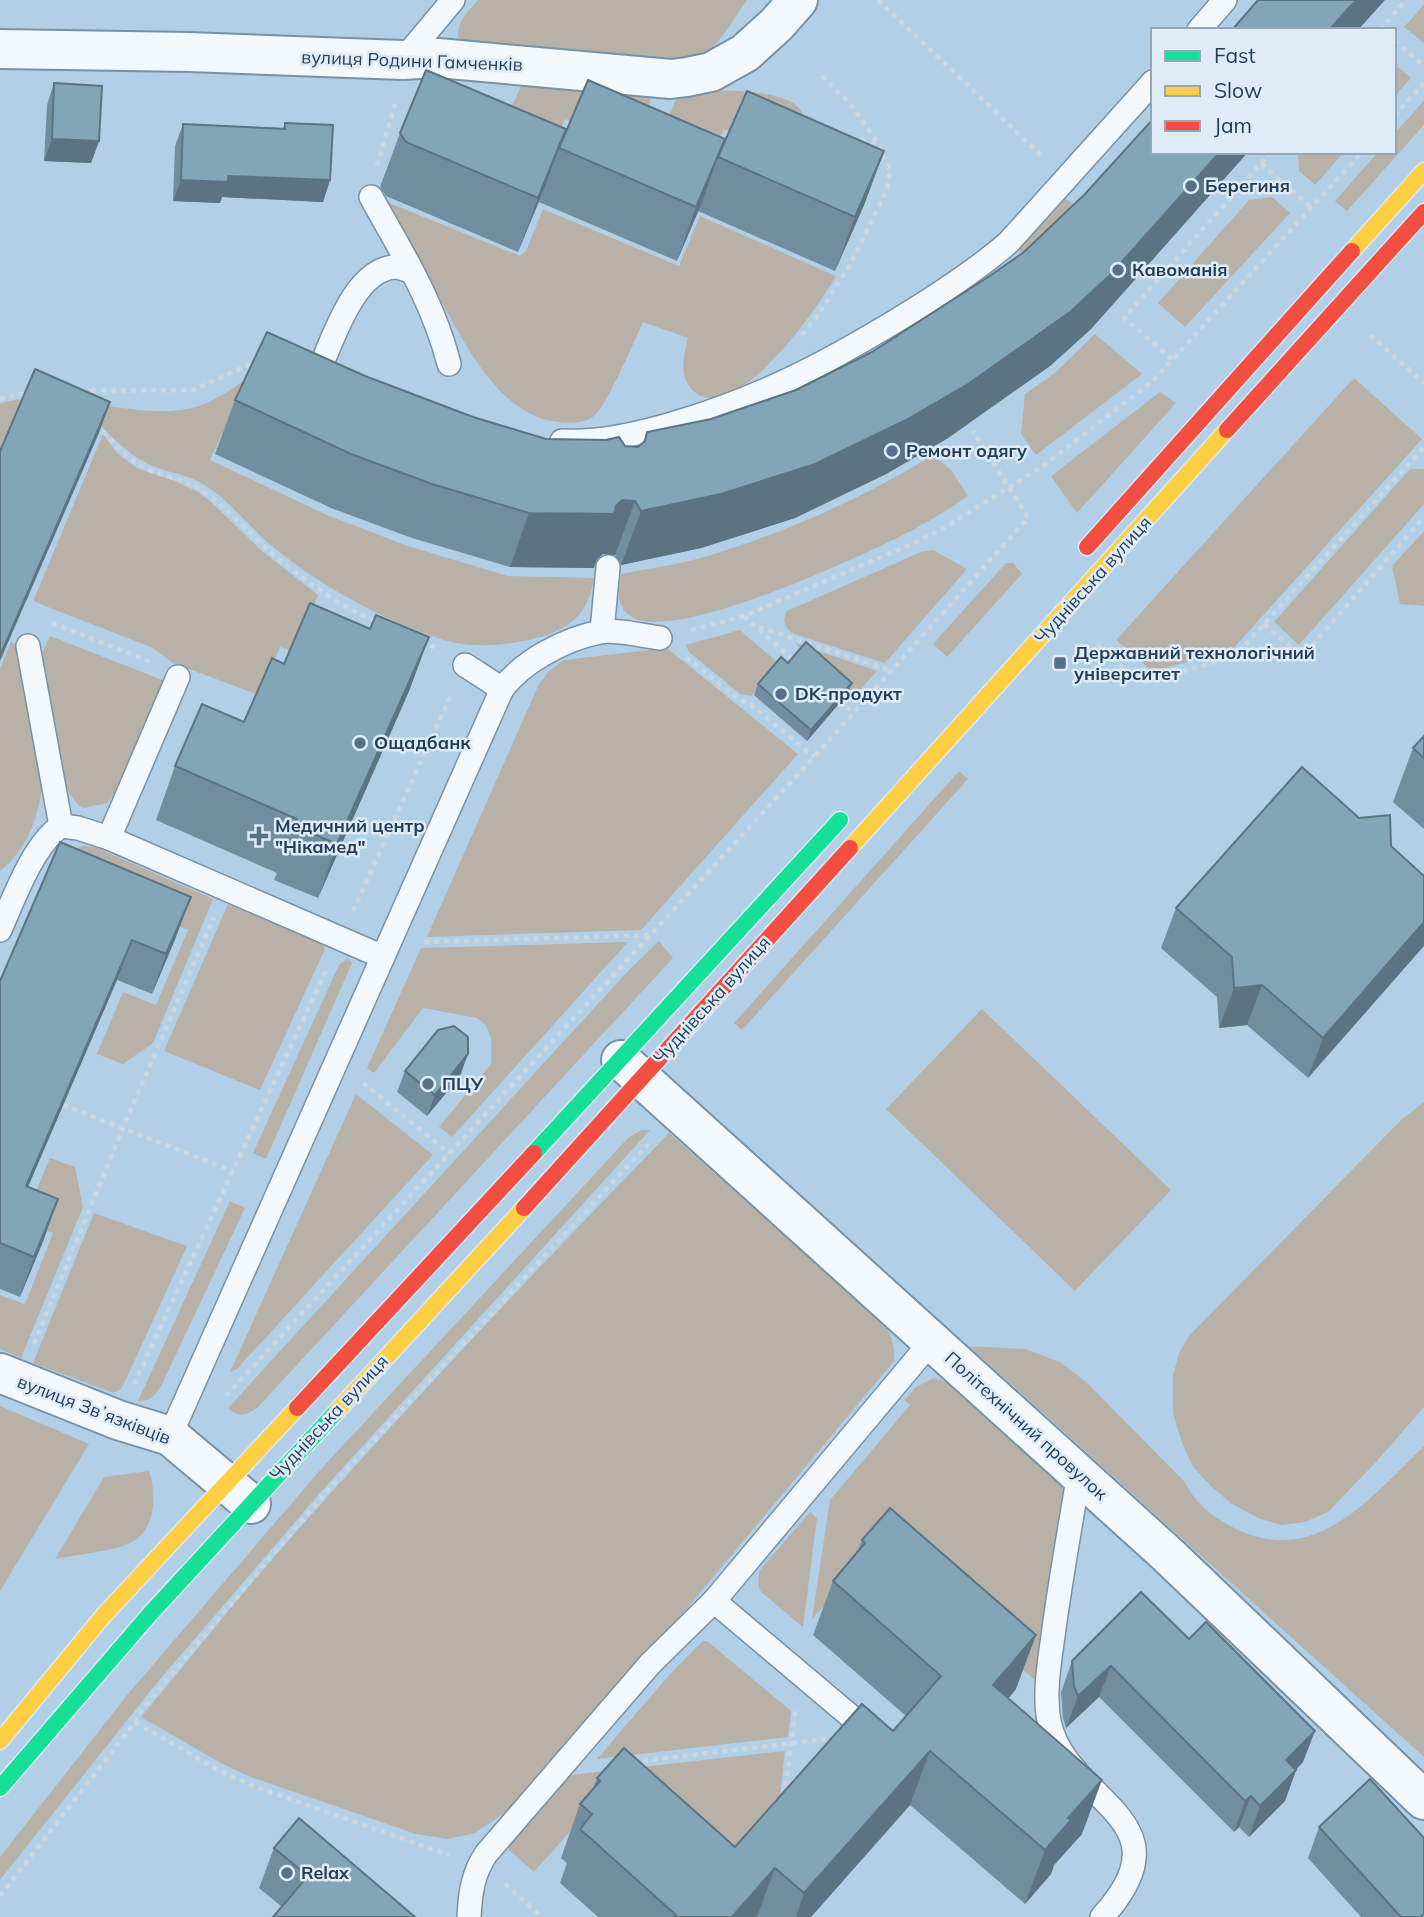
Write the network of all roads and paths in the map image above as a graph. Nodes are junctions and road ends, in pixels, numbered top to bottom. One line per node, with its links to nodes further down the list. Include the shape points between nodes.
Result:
1 (453, 0): 10 (lane)
2 (878, 0): 22 (path)
3 (1225, 0): 6 (lane)
4 (1406, 0): 7 (path)
5 (797, 1): 10 (street, вулиця Родини Гамченків, via 746,53 711,72 687,77 438,58)
6 (1201, 28)
7 (1382, 28)
8 (1396, 43): 11 (path)
9 (0, 49): 10 (street, вулиця Родини Гамченків)
10 (403, 60)
11 (1424, 66)
12 (822, 76): 17 (path, via 851,105)
13 (1424, 83): 15 (path)
14 (1151, 84): 22 (lane)
15 (1396, 114)
16 (839, 136): 17 (path)
17 (878, 144): 28 (path, via 890,172 887,189 850,265)
18 (1269, 154): 20 (path)
19 (1360, 154): 24 (path)
20 (1261, 164): 24 (path); 30 (path, via 1124,318)
21 (1424, 171): 45 (main road, Чуднівська вулиця)
22 (1067, 179): 39 (lane, via 982,266 850,349 788,382 720,410)
23 (371, 197): 26 (lane)
24 (1311, 208): 30 (path)
25 (1424, 212): 74 (main road, Чуднівська вулиця)
26 (411, 271): 31 (lane, via 427,297); 33 (lane, via 394,267 380,272 352,296 319,370)
27 (1370, 335): 32 (path)
28 (801, 336)
29 (266, 357): 34 (path, via 193,390)
30 (1173, 359): 43 (path, via 1142,390)
31 (449, 364)
32 (1424, 383)
33 (348, 387)
34 (74, 391)
35 (40, 392): 36 (path)
36 (0, 399)
37 (91, 419): 50 (path, via 134,462 197,487 306,579 366,618)
38 (973, 432): 43 (path)
39 (617, 436): 40 (lane, via 576,442); 42 (lane)
40 (545, 440)
41 (1424, 447): 48 (path)
42 (615, 462)
43 (1009, 488): 47 (path, via 915,543); 58 (path, via 1028,518)
44 (1424, 517): 48 (path, via 1308,650 1293,649)
45 (1072, 563)
46 (608, 567): 51 (lane)
47 (744, 616): 49 (path); 52 (path)
48 (1264, 624): 54 (path, via 1229,659 1145,682)
49 (755, 625): 57 (path); 58 (path)
50 (389, 627)
51 (602, 631): 52 (lane); 60 (lane, via 532,660)
52 (668, 636): 63 (path, via 684,655)
53 (412, 637): 56 (path)
54 (1097, 645)
55 (28, 646): 59 (path, via 40,618); 65 (lane)
56 (465, 665): 60 (lane); 71 (path)
57 (804, 670)
58 (893, 671): 62 (path)
59 (178, 677): 66 (lane)
60 (502, 689): 72 (lane)
61 (834, 696): 62 (path)
62 (854, 714): 63 (path)
63 (814, 757): 70 (path)
64 (847, 812): 74 (main road, Чуднівська вулиця)
65 (61, 826): 66 (lane); 68 (lane, via 49,833)
66 (109, 838): 67 (lane)
67 (225, 890): 71 (lane); 76 (path)
68 (5, 904): 69 (lane)
69 (0, 930)
70 (651, 935): 72 (path); 78 (path)
71 (341, 939): 72 (lane); 79 (path)
72 (387, 949): 73 (lane)
73 (338, 1062): 78 (path); 84 (lane)
74 (631, 1069): 80 (street, Політехнічний провулок); 86 (main road, Чуднівська вулиця); 86 (main road, Чуднівська вулиця)
75 (64, 1105): 76 (path)
76 (123, 1128): 79 (path); 81 (path)
77 (660, 1131): 90 (path, via 326,1492)
78 (449, 1153): 83 (path)
79 (233, 1171): 82 (path)
80 (931, 1342): 85 (street, Політехнічний провулок); 87 (lane)
81 (9, 1377): 84 (street, вулиця Звʼязківців)
82 (132, 1388)
83 (225, 1397)
84 (170, 1436): 86 (street, вулиця Звʼязківців)
85 (1079, 1473): 96 (street, Політехнічний провулок); 102 (lane, via 1056,1609 1047,1698 1055,1741 1127,1826 1133,1843 1135,1864)
86 (239, 1494): 92 (main road, Чуднівська вулиця, via 104,1615); 95 (main road, Чуднівська вулиця, via 142,1623)
87 (714, 1601): 88 (lane); 98 (lane, via 650,1664)
88 (800, 1673): 89 (lane); 93 (path)
89 (855, 1720)
90 (135, 1722): 98 (path, via 256,1787 442,1853); 99 (path)
91 (831, 1738): 93 (path)
92 (0, 1741)
93 (791, 1743): 94 (path); 97 (path)
94 (627, 1762)
95 (0, 1788)
96 (1424, 1800)
97 (784, 1801)
98 (480, 1862): 100 (lane); 101 (path)
99 (0, 1896)
100 (469, 1917)
101 (542, 1917)
102 (1102, 1917)

